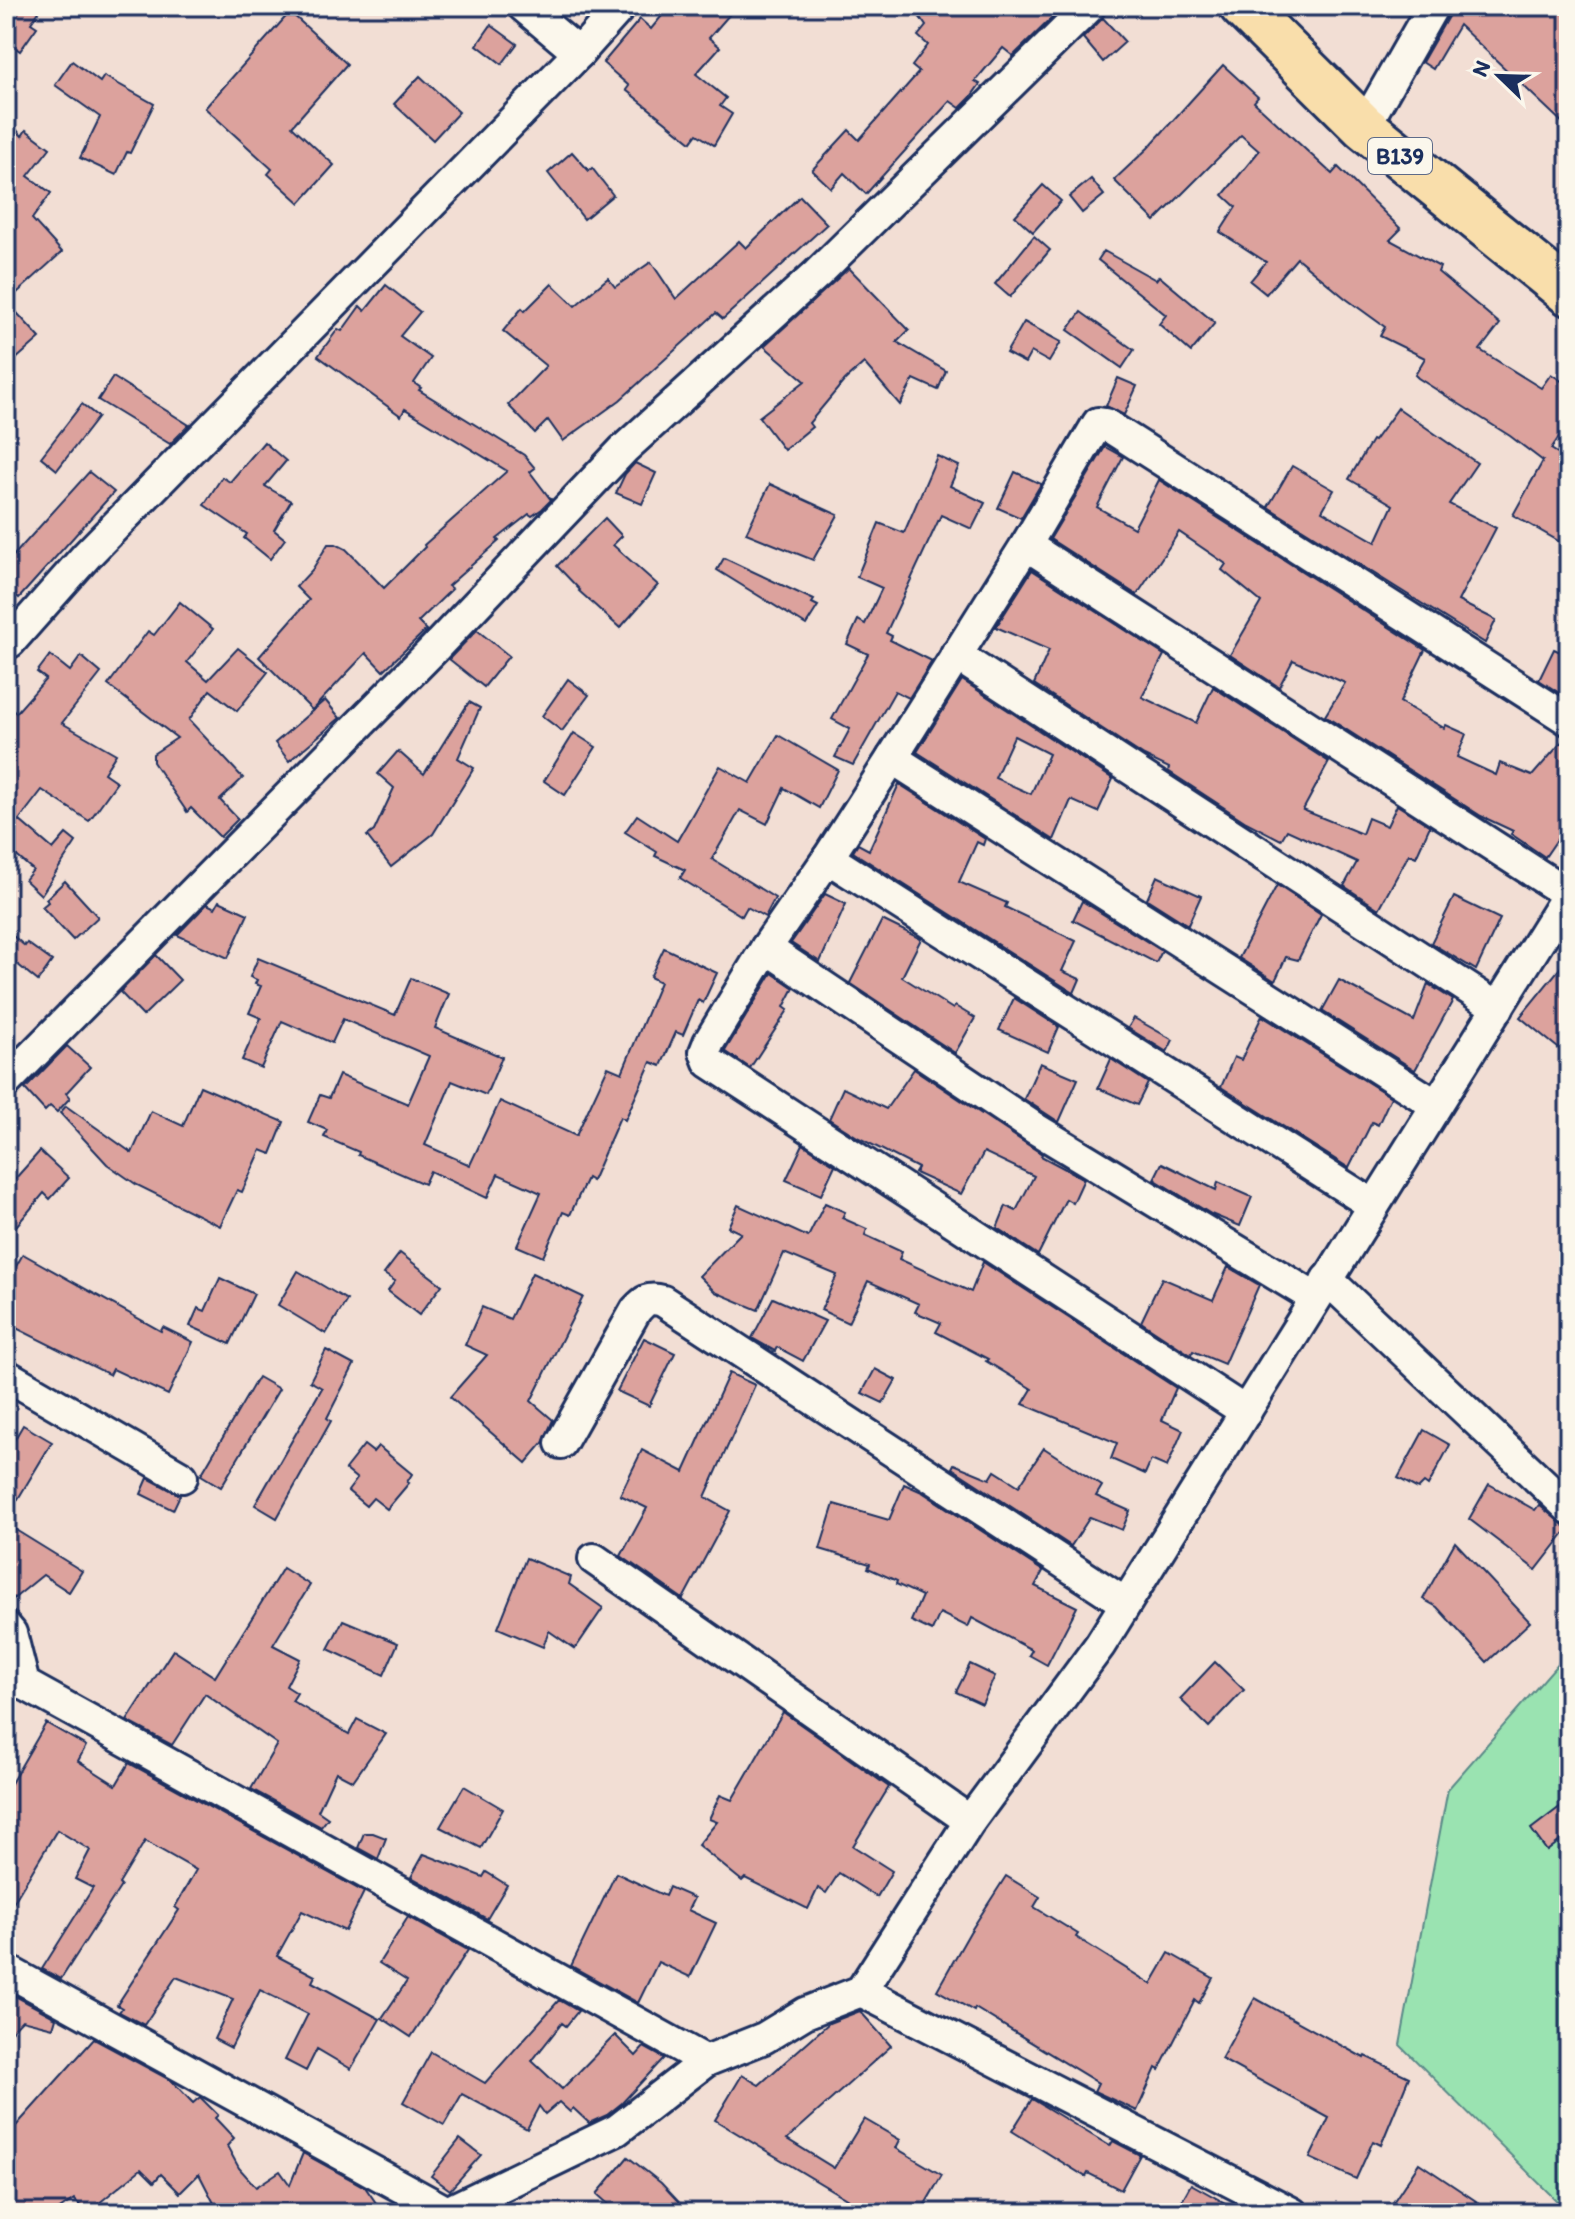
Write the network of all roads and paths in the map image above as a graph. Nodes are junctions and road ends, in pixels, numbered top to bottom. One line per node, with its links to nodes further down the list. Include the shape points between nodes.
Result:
1 (523, 6): 6 (street)
2 (621, 6): 6 (street)
3 (1090, 6): 18 (street, via 817,274 624,449)
4 (1242, 6): 7 (main road, B139)
5 (1433, 6): 7 (street)
6 (579, 53): 10 (street, via 87,555)
7 (1364, 127): 8 (main road, B139)
8 (1569, 293)
9 (1026, 545): 11 (street); 12 (street, via 1091,431 1098,423 1105,424); 15 (street)
10 (10, 642)
11 (956, 655): 13 (street); 17 (street)
12 (1569, 720)
13 (892, 758): 14 (street); 19 (street)
14 (828, 858): 16 (street); 20 (street)
15 (1569, 894): 17 (street)
16 (766, 948): 21 (street, via 1036,1129); 23 (street, via 709,1042 709,1062)
17 (1498, 1008): 19 (street)
18 (6, 1082)
19 (1436, 1105): 20 (street)
20 (1373, 1205): 21 (street)
21 (1321, 1288): 23 (street); 26 (street)
22 (6, 1375): 25 (street)
23 (1246, 1412): 28 (street)
24 (561, 1443): 28 (street, via 636,1310 652,1298 663,1301)
25 (182, 1477)
26 (1569, 1508)
27 (594, 1559): 30 (street)
28 (1125, 1603): 30 (street)
29 (6, 1627): 33 (street, via 24,1684)
30 (970, 1821): 32 (street)
31 (6, 1970): 34 (street)
32 (861, 1991): 33 (street); 35 (street)
33 (706, 2061): 34 (street, via 617,2130)
34 (446, 2213)
35 (1292, 2213)

